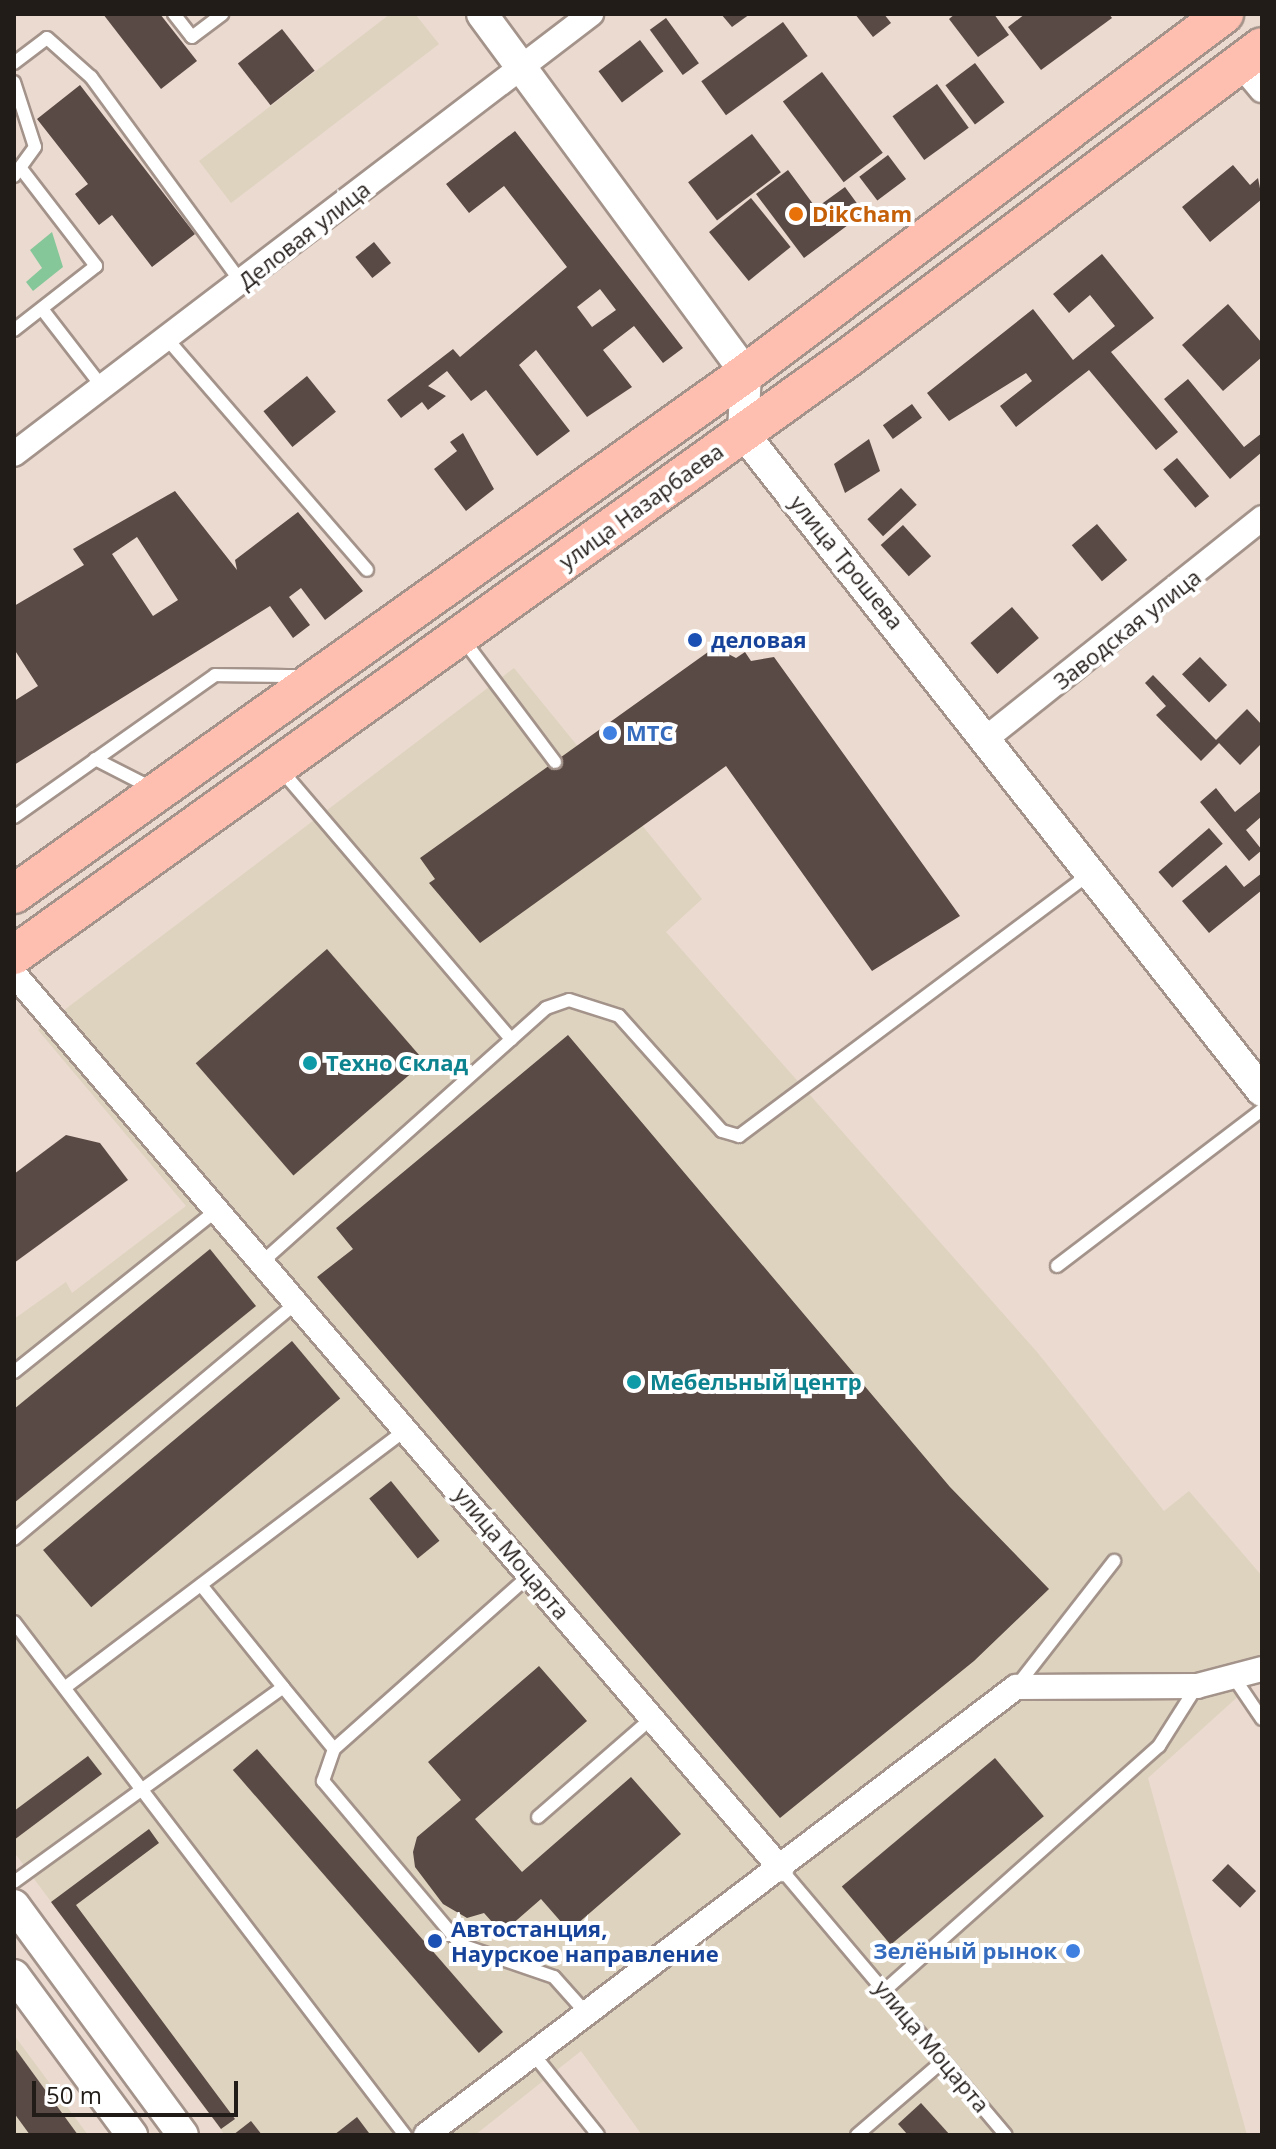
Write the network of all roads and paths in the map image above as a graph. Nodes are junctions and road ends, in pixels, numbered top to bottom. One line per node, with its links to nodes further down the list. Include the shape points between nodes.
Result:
1 (174, 14): 2 (lane, via 192,37)
2 (222, 14)
3 (482, 14): 7 (street)
4 (591, 14): 7 (street, Деловая улица)
5 (1224, 14): 15 (main road, улица Назарбаева)
6 (14, 63): 11 (lane, via 47,38 91,77)
7 (523, 66): 11 (street, Деловая улица); 15 (street)
8 (1255, 67): 17 (main road, улица Назарбаева)
9 (14, 82): 10 (lane, via 34,132)
10 (18, 173): 12 (lane, via 96,266)
11 (242, 283): 14 (street, Деловая улица)
12 (42, 309): 13 (lane); 16 (lane)
13 (14, 330)
14 (168, 340): 16 (street, Деловая улица); 20 (lane)
15 (746, 373): 17 (street); 22 (main road, улица Назарбаева)
16 (103, 388): 18 (street, Деловая улица)
17 (743, 433): 21 (main road, улица Назарбаева); 23 (street, улица Трошева)
18 (14, 454)
19 (1262, 518): 23 (street, Заводская улица)
20 (367, 570)
21 (460, 636): 25 (lane); 26 (main road, улица Назарбаева)
22 (320, 676): 24 (lane, via 215,675); 27 (main road, улица Назарбаева)
23 (988, 737): 29 (street, улица Трошева)
24 (95, 759): 27 (lane); 28 (lane)
25 (555, 762)
26 (278, 766): 31 (main road, улица Назарбаева); 33 (lane)
27 (158, 791): 30 (main road, улица Назарбаева)
28 (14, 817)
29 (1092, 872): 33 (lane, via 739,1136 722,1131 642,1035 592,1003 546,1008); 34 (street, улица Трошева)
30 (14, 894)
31 (14, 955)
32 (14, 974): 36 (street, улица Моцарта)
33 (511, 1039): 37 (lane)
34 (1262, 1091)
35 (1262, 1110): 38 (lane)
36 (217, 1210): 37 (street, улица Моцарта); 40 (lane)
37 (261, 1263): 39 (street, улица Моцарта)
38 (1057, 1266)
39 (296, 1303): 41 (street, улица Моцарта); 42 (lane)
40 (14, 1372)
41 (407, 1429): 44 (street, улица Моцарта); 45 (lane)
42 (14, 1539)
43 (1114, 1561): 52 (lane)
44 (530, 1575): 53 (street, улица Моцарта); 55 (lane)
45 (201, 1585): 49 (lane); 51 (lane)
46 (14, 1622): 49 (lane)
47 (1262, 1669): 48 (street)
48 (1235, 1679): 50 (street); 54 (lane)
49 (67, 1686): 56 (lane)
50 (1197, 1686): 52 (street); 62 (lane, via 1159,1746)
51 (283, 1687): 55 (lane); 56 (lane)
52 (1016, 1687): 58 (street)
53 (652, 1718): 57 (lane); 58 (street, улица Моцарта)
54 (1262, 1719)
55 (334, 1749): 63 (lane, via 323,1781 461,1945 554,1977)
56 (143, 1789): 59 (lane); 68 (lane)
57 (538, 1817)
58 (781, 1869): 62 (lane, улица Моцарта); 63 (street)
59 (14, 1882)
60 (14, 1905): 67 (street)
61 (14, 1975): 66 (street)
62 (885, 1990): 65 (lane, улица Моцарта)
63 (588, 2014): 64 (street)
64 (534, 2055): 69 (street); 70 (lane)
65 (943, 2061): 71 (lane); 72 (lane, улица Моцарта)
66 (132, 2135)
67 (183, 2135)
68 (405, 2135)
69 (426, 2135)
70 (598, 2135)
71 (857, 2135)
72 (1006, 2135)

